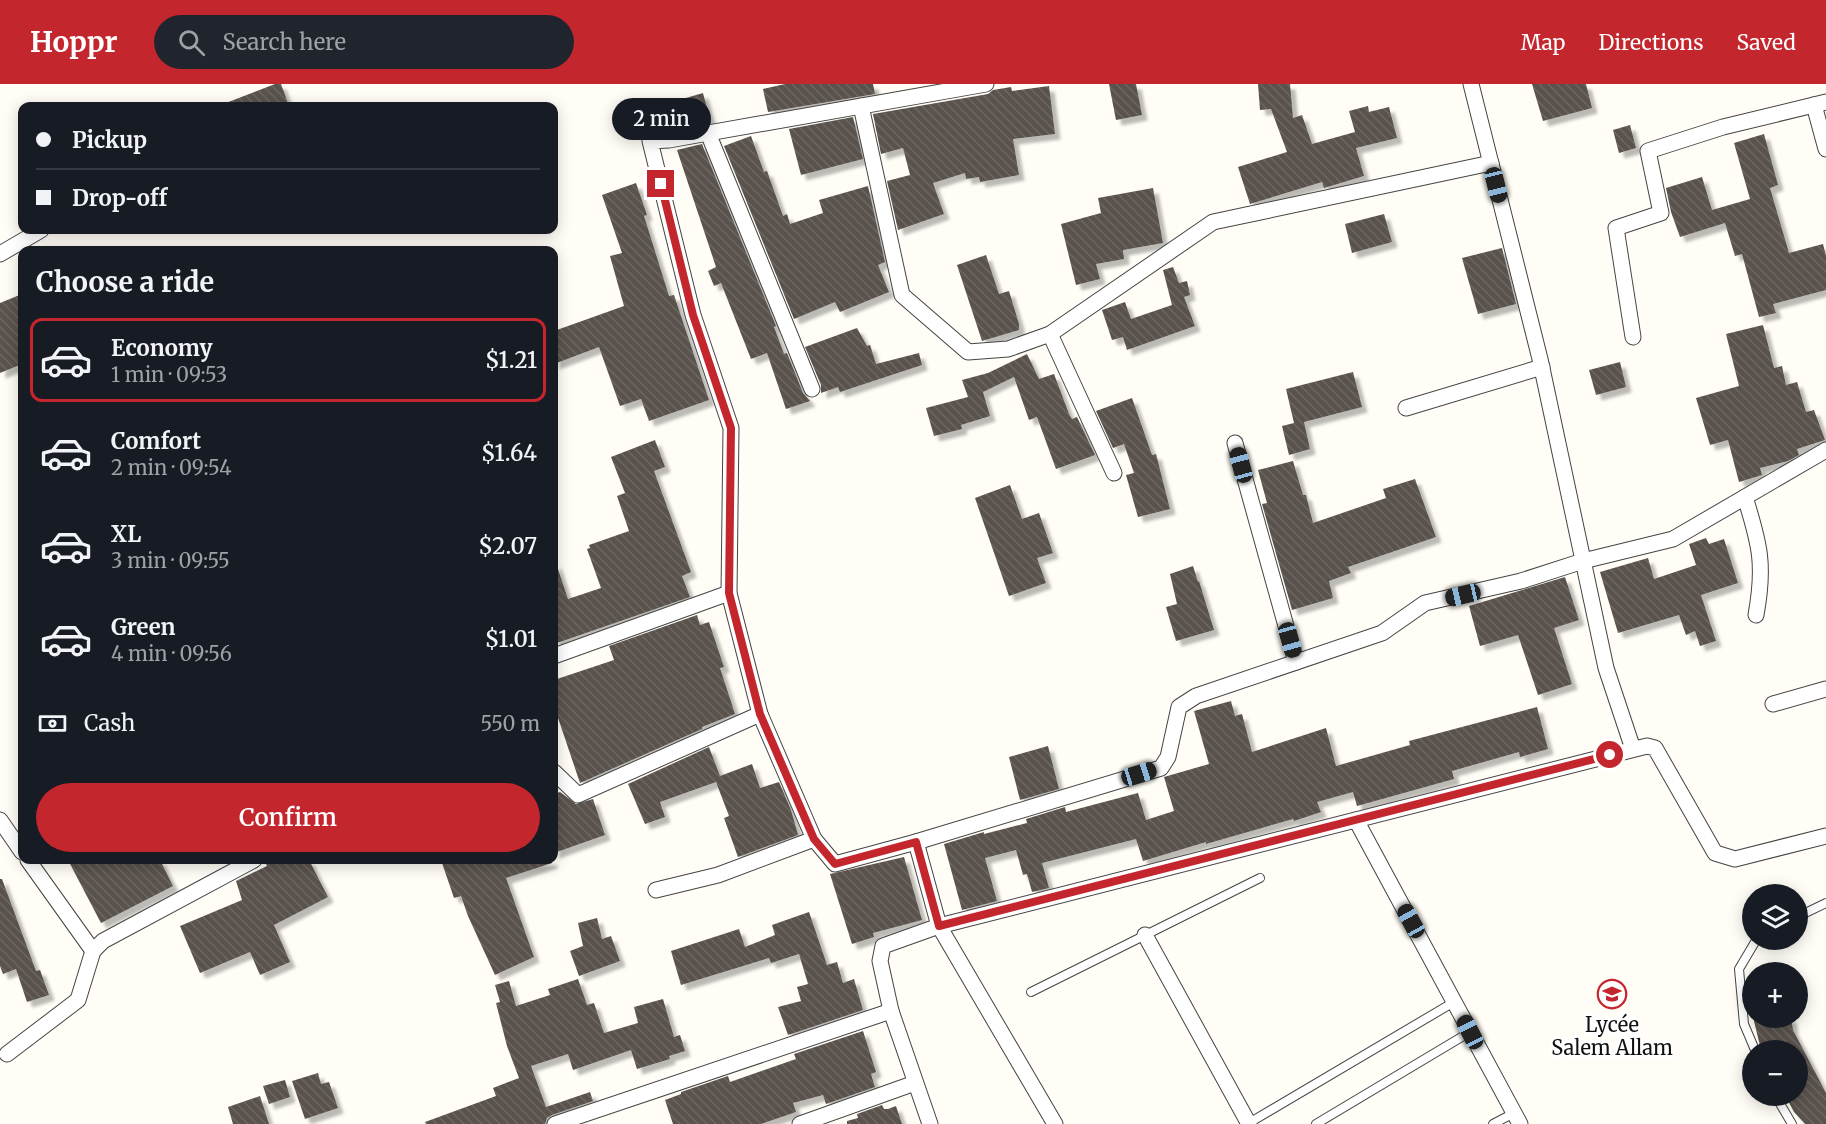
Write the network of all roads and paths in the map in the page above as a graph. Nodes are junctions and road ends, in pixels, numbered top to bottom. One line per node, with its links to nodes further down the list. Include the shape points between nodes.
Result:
1 (986, 84): 4 (street)
2 (1471, 84): 7 (street)
3 (1820, 103): 6 (street); 11 (street, via 1648,151 1661,213 1616,228)
4 (861, 106): 5 (street); 10 (street, via 902,295 968,352 1008,349)
5 (708, 133): 13 (street); 20 (street, via 650,141 693,315 731,428)
6 (1826, 149)
7 (1491, 163): 10 (street, via 1213,222); 12 (street)
8 (34, 234): 9 (street)
9 (0, 254)
10 (1050, 334): 17 (street)
11 (1633, 337)
12 (1542, 368): 14 (street); 19 (street)
13 (812, 389)
14 (1406, 408)
15 (1235, 443): 23 (street)
16 (1826, 450): 18 (street)
17 (1114, 473)
18 (1745, 497): 19 (street, via 1673,539); 21 (street, via 1761,561 1762,584)
19 (1583, 561): 23 (street, via 1521,581 1425,603 1382,633); 27 (street, via 1606,668)
20 (729, 593): 22 (street); 26 (street)
21 (1756, 615)
22 (558, 655)
23 (1296, 663): 33 (street, via 1196,696 1179,707 1168,757 1161,768)
24 (1826, 689): 25 (street)
25 (1773, 704)
26 (760, 714): 28 (street, via 578,795); 32 (street)
27 (1633, 749): 30 (street); 31 (street, via 1655,748 1715,853 1735,859)
28 (558, 776)
29 (0, 820): 34 (street)
30 (1356, 820): 41 (street); 46 (street)
31 (1826, 836)
32 (814, 839): 33 (street, via 835,864); 38 (street, via 718,875)
33 (916, 842): 41 (street)
34 (18, 846)
35 (31, 864): 44 (street)
36 (247, 864): 44 (street, via 103,941)
37 (1260, 878): 42 (lane)
38 (656, 890)
39 (1826, 903): 40 (lane)
40 (1808, 912)
41 (939, 926): 47 (street, via 883,946 880,960); 57 (street)
42 (1145, 936): 45 (lane); 58 (street)
43 (1750, 950): 49 (lane, via 1738,969 1744,1024)
44 (93, 951): 50 (street, via 78,1000)
45 (1030, 992)
46 (1455, 1001): 48 (street); 58 (lane)
47 (891, 1011): 51 (street); 54 (street)
48 (1470, 1032): 53 (street); 59 (lane)
49 (1751, 1040)
50 (7, 1054)
51 (915, 1083): 55 (street); 56 (street)
52 (1781, 1106): 61 (lane)
53 (1517, 1118): 60 (lane)
54 (555, 1124)
55 (800, 1124)
56 (930, 1124)
57 (1054, 1124)
58 (1249, 1124)
59 (1316, 1124)
60 (1493, 1124)
61 (1792, 1124)

